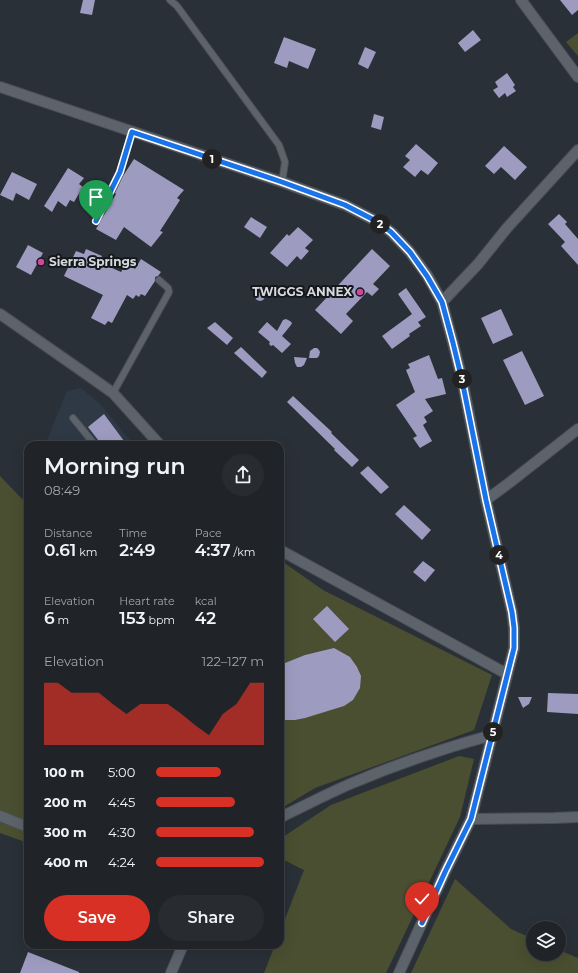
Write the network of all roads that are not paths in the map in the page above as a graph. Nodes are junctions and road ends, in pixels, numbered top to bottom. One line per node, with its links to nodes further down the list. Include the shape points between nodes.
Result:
1 (170, 0): 7 (lane, via 279,145 285,162)
2 (521, 0): 3 (street)
3 (578, 77)
4 (0, 87): 5 (street)
5 (132, 132): 7 (street); 8 (lane, via 120,172)
6 (578, 150): 10 (street)
7 (282, 182): 10 (street, via 345,205 391,232 410,252)
8 (96, 221)
9 (159, 280): 12 (lane, via 169,292)
10 (442, 302): 17 (street, via 462,380)
11 (0, 314): 12 (street)
12 (113, 393): 16 (street)
13 (74, 418): 15 (lane)
14 (578, 429): 17 (street)
15 (92, 441)
16 (156, 441)
17 (486, 500): 19 (street, via 513,617 514,648)
18 (284, 552): 19 (street)
19 (507, 674): 20 (street)
20 (492, 735): 22 (street, via 410,760 349,784); 24 (street)
21 (0, 816): 25 (street)
22 (284, 816)
23 (578, 817): 24 (street)
24 (471, 819): 28 (street)
25 (24, 825)
26 (181, 949): 27 (street)
27 (171, 973)
28 (399, 973)

